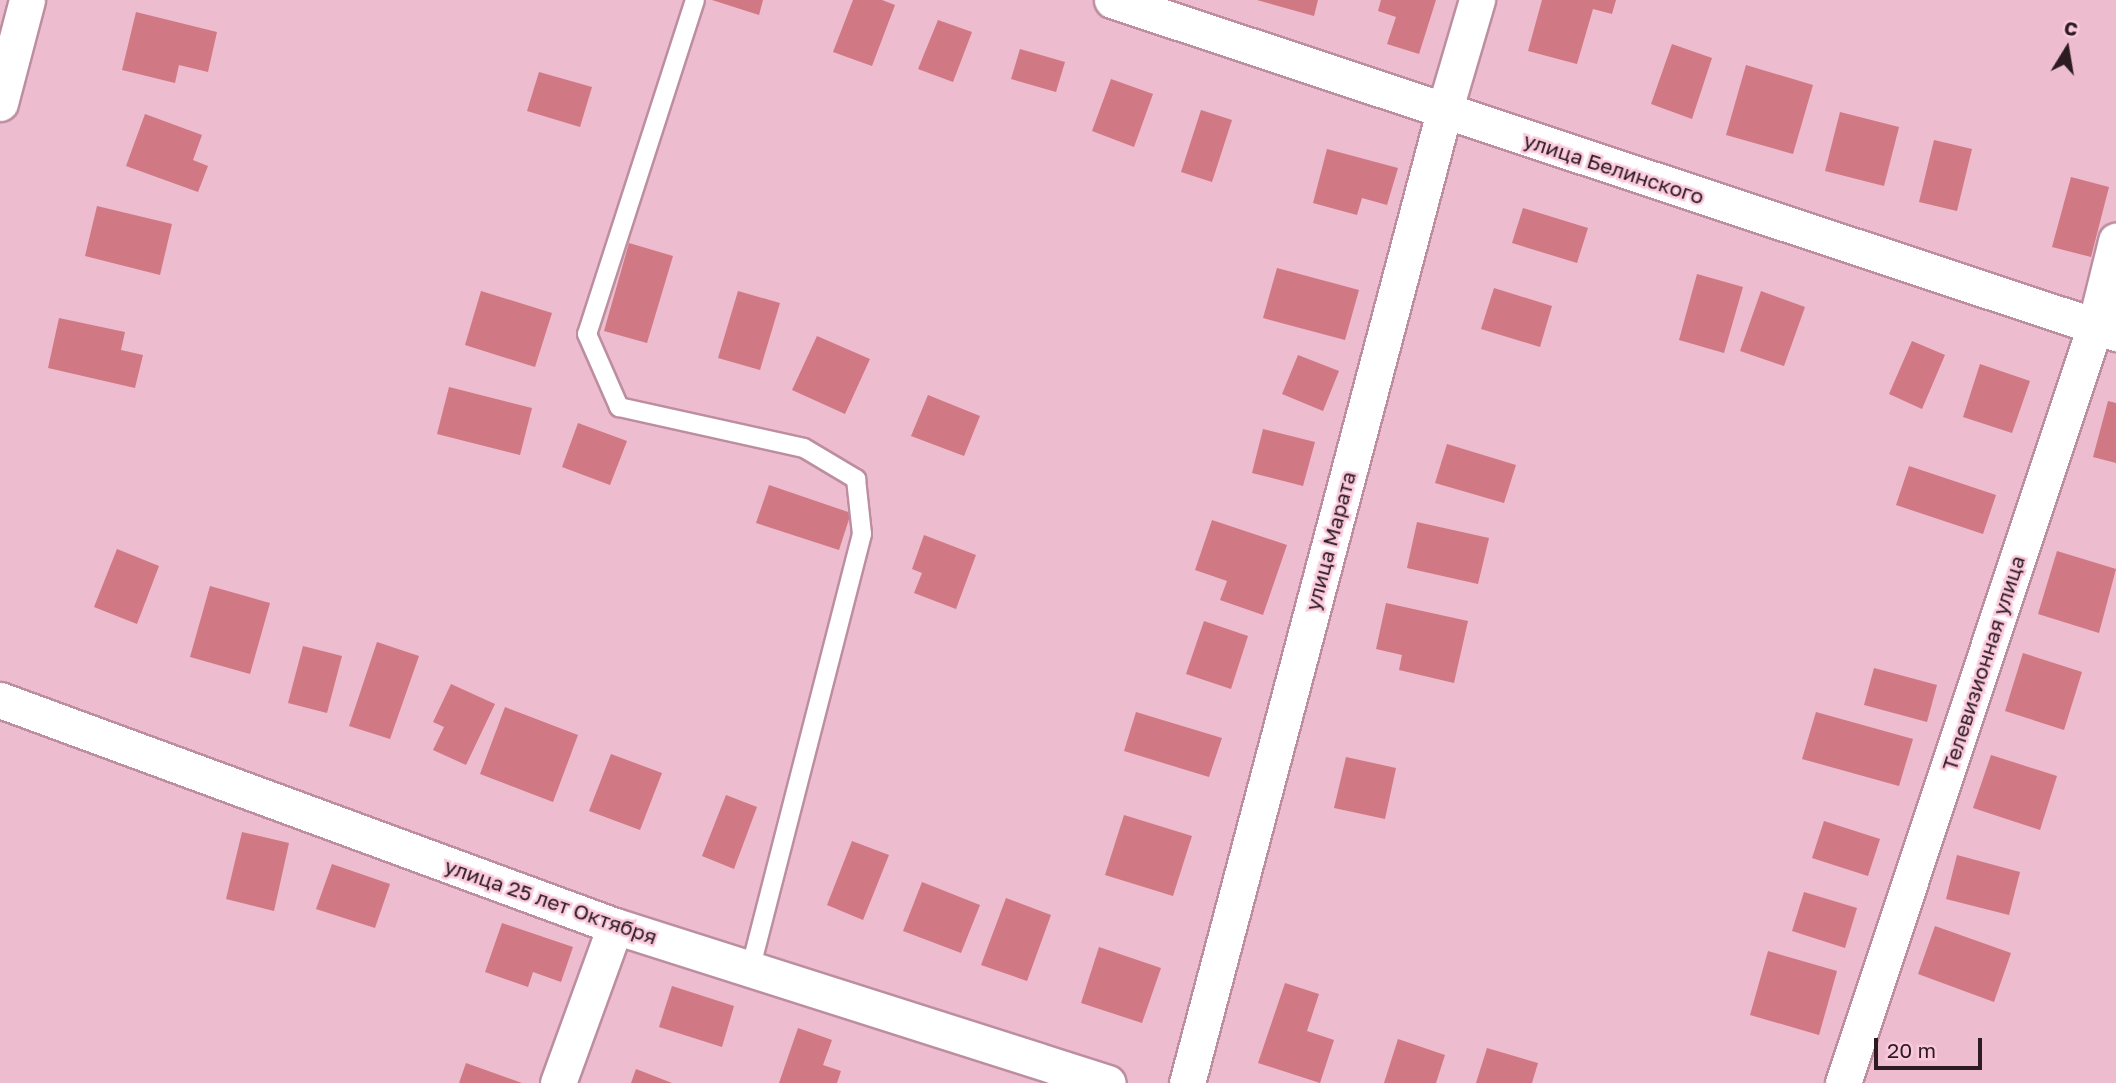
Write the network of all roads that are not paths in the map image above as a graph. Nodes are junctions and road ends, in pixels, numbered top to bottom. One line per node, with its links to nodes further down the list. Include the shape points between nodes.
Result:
1 (27, 0): 5 (street)
2 (695, 0): 11 (lane, via 587,334 619,407 804,448 856,480 862,534)
3 (1112, 0): 6 (street, улица Белинского)
4 (1477, 0): 6 (street, улица Марата)
5 (0, 103)
6 (1444, 112): 8 (street, улица Белинского); 14 (street, улица Марата)
7 (2116, 241): 8 (street, Телевизионная улица)
8 (2106, 329): 15 (street, Телевизионная улица)
9 (0, 700): 10 (street, улица 25 лет Октября)
10 (615, 926): 11 (street, улица 25 лет Октября); 12 (street)
11 (751, 967): 13 (street, улица 25 лет Октября)
12 (558, 1083)
13 (1108, 1083)
14 (1187, 1083)
15 (1843, 1083)

